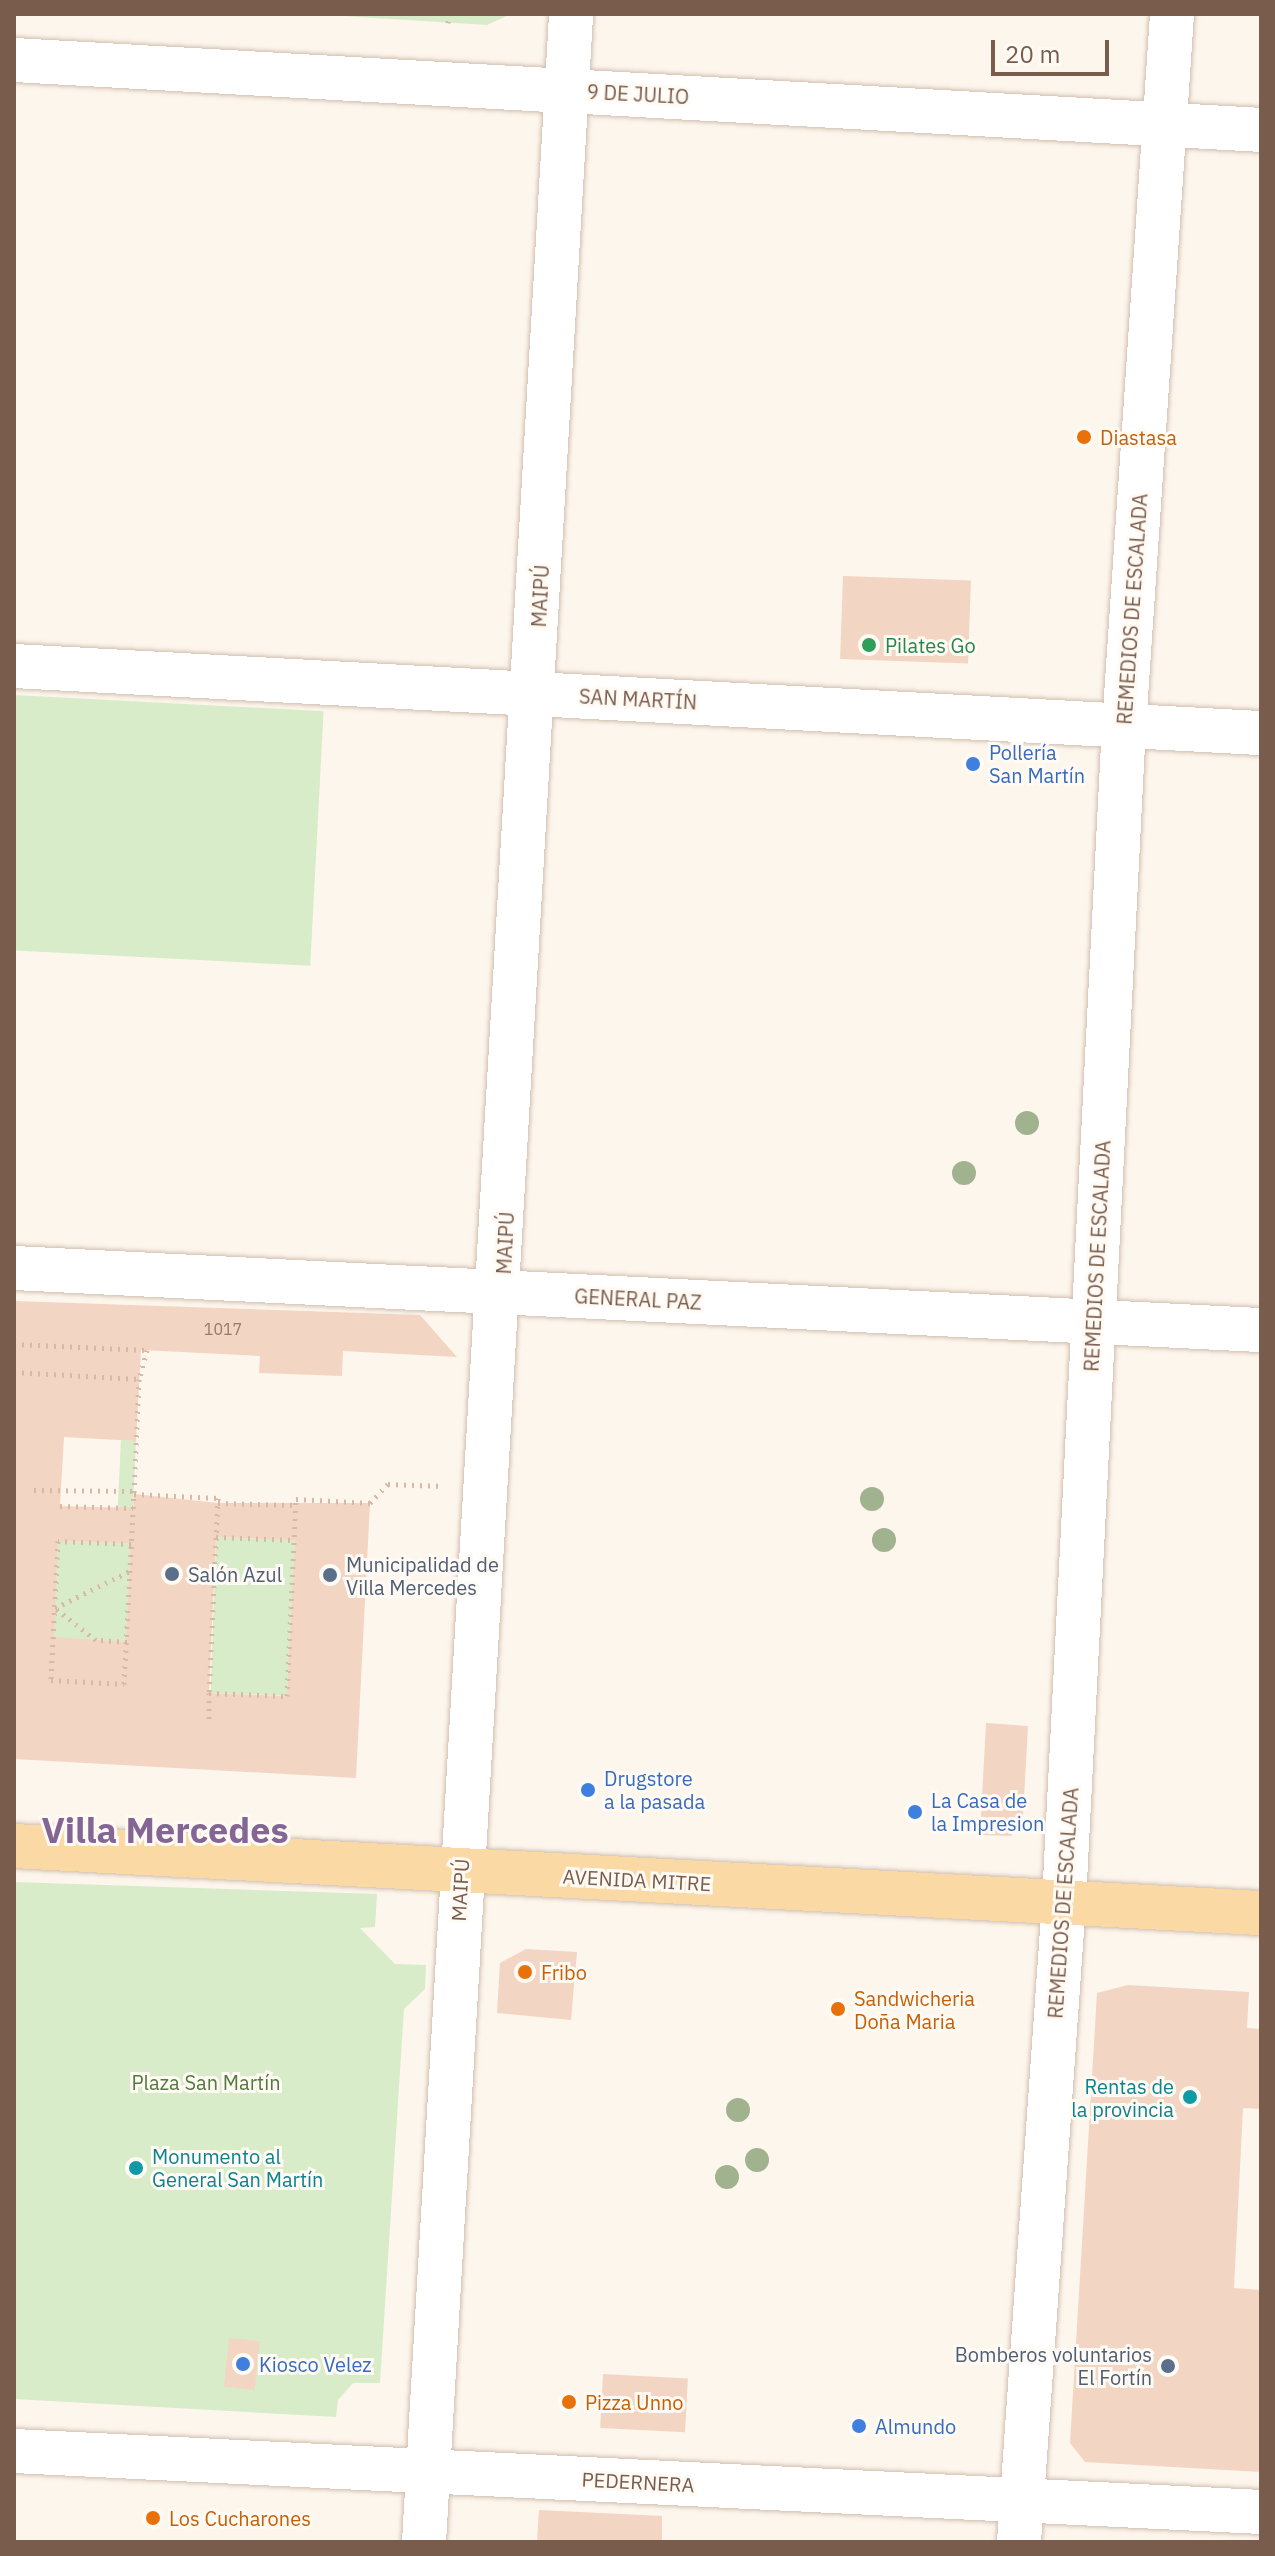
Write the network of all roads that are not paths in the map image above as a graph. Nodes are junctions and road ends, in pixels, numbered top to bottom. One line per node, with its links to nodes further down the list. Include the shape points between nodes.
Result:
1 (571, 14): 4 (street, MAIPÚ)
2 (1172, 14): 5 (street, REMEDIOS DE ESCALADA)
3 (14, 60): 4 (street, 9 DE JULIO)
4 (566, 89): 5 (street, 9 DE JULIO); 8 (street, MAIPÚ)
5 (1165, 126): 6 (street, 9 DE JULIO); 9 (street, REMEDIOS DE ESCALADA)
6 (1261, 130)
7 (14, 666): 8 (street, SAN MARTÍN)
8 (535, 693): 9 (street, SAN MARTÍN); 12 (street, MAIPÚ)
9 (1124, 726): 10 (street, SAN MARTÍN); 13 (street, REMEDIOS DE ESCALADA)
10 (1261, 733)
11 (14, 1268): 12 (street, GENERAL PAZ)
12 (502, 1292): 13 (street, GENERAL PAZ); 16 (street, MAIPÚ)
13 (1093, 1322): 14 (street, GENERAL PAZ); 17 (street, REMEDIOS DE ESCALADA)
14 (1261, 1330)
15 (14, 1846): 16 (main road, AVENIDA MITRE)
16 (461, 1871): 17 (main road, AVENIDA MITRE); 20 (street, MAIPÚ)
17 (1064, 1901): 18 (main road, AVENIDA MITRE); 21 (street, REMEDIOS DE ESCALADA)
18 (1261, 1913)
19 (14, 2451): 20 (street, PEDERNERA)
20 (429, 2472): 21 (street, PEDERNERA); 23 (street, MAIPÚ)
21 (1023, 2498): 22 (street, PEDERNERA); 24 (street, REMEDIOS DE ESCALADA)
22 (1261, 2512)
23 (424, 2542)
24 (1019, 2542)

